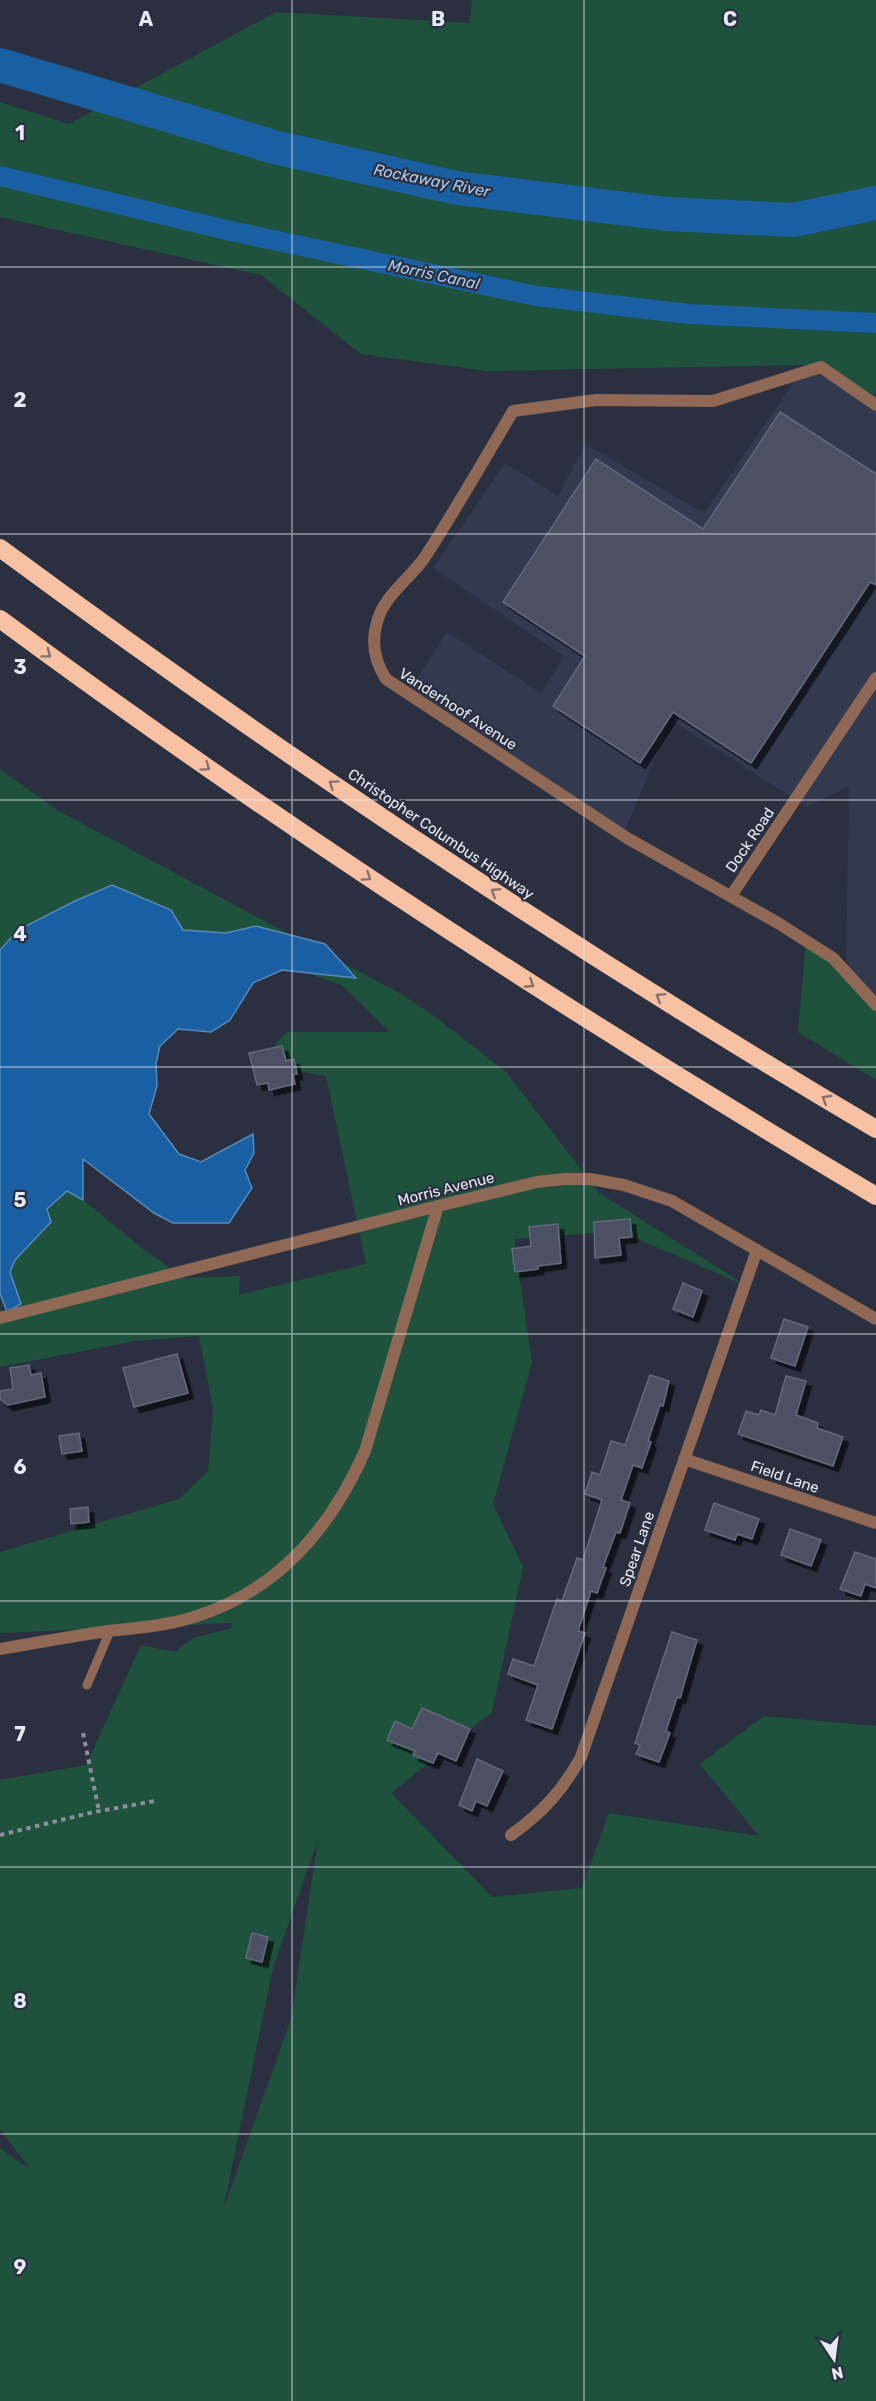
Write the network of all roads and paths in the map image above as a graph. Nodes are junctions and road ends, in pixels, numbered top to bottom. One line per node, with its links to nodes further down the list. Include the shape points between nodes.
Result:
1 (876, 405): 5 (street, Vanderhoof Avenue, via 821,368 713,401 573,402 513,411 424,558 385,605 377,621 376,655 386,679 627,838)
2 (0, 548): 7 (highway, Christopher Columbus Highway, one-way to 2, via 702,1024 377,815)
3 (0, 619): 8 (highway, one-way to 8, via 123,710 436,923 725,1106)
4 (876, 678): 5 (street, Dock Road)
5 (731, 896): 6 (street, Dock Road, via 832,958)
6 (876, 1005)
7 (876, 1129)
8 (876, 1196)
9 (438, 1206): 10 (street, Morris Avenue, via 537,1182 590,1179 624,1185 672,1201); 11 (street, Morris Avenue); 15 (street, via 365,1451 333,1513 286,1565 228,1603 195,1617)
10 (757, 1250): 12 (street, Morris Avenue); 13 (street, Spear Lane)
11 (0, 1318)
12 (876, 1319)
13 (684, 1459): 14 (street, Field Lane); 22 (street, Spear Lane, via 581,1756 552,1801)
14 (876, 1523)
15 (110, 1631): 16 (street); 17 (lane)
16 (0, 1649)
17 (87, 1685)
18 (83, 1733): 20 (path)
19 (155, 1801): 20 (path)
20 (99, 1811): 21 (path)
21 (0, 1835)
22 (512, 1835)

